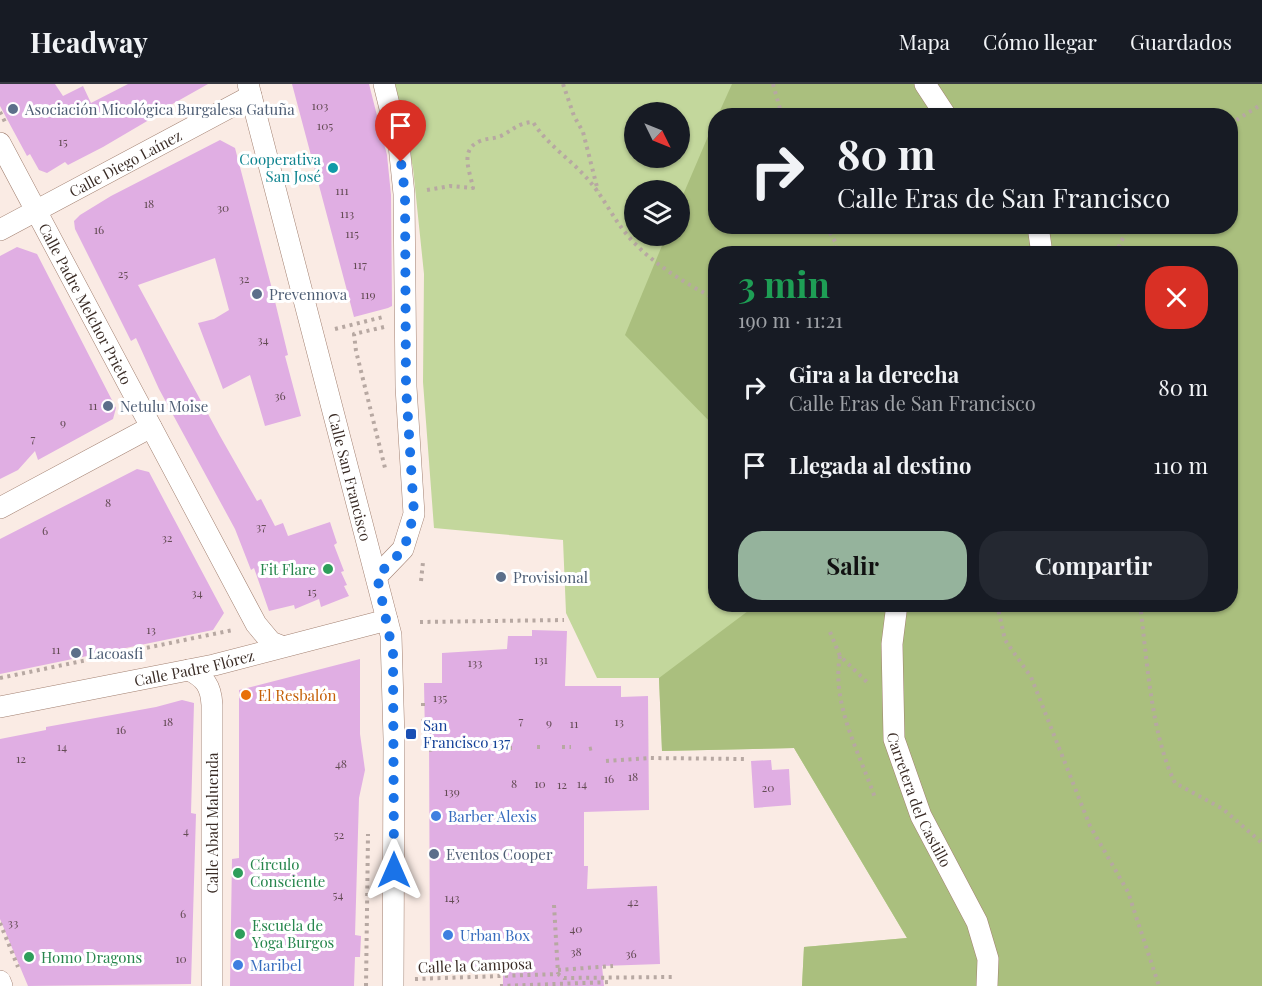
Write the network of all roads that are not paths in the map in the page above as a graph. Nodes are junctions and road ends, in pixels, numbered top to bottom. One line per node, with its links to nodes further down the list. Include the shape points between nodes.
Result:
1 (384, 84): 10 (street, via 399,145 405,194 399,310 414,514 404,549)
2 (925, 84): 4 (street)
3 (249, 90): 6 (street, Calle Diego Laínez); 10 (street, Calle San Francisco)
4 (941, 108)
5 (5, 137): 6 (street, Calle Padre Melchor Prieto)
6 (36, 210): 7 (street, Calle Diego Laínez); 8 (street, Calle Padre Melchor Prieto)
7 (0, 230)
8 (151, 427): 9 (street); 13 (street, Calle Padre Melchor Prieto, via 256,624 271,642)
9 (0, 508)
10 (377, 576): 12 (street, Calle San Francisco)
11 (896, 612): 20 (street, Carretera del Castillo, via 892,644 894,739 921,816 977,922 988,959)
12 (387, 620): 13 (street, Calle Padre Flórez); 17 (street, Calle San Francisco, via 393,653)
13 (281, 646): 14 (street, Calle Padre Flórez)
14 (189, 670): 15 (street, Calle Padre Flórez); 19 (street, Calle Abad Maluenda, via 207,682 211,691)
15 (0, 707)
16 (0, 981): 18 (street)
17 (393, 983)
18 (2, 986)
19 (212, 986)
20 (987, 986)

